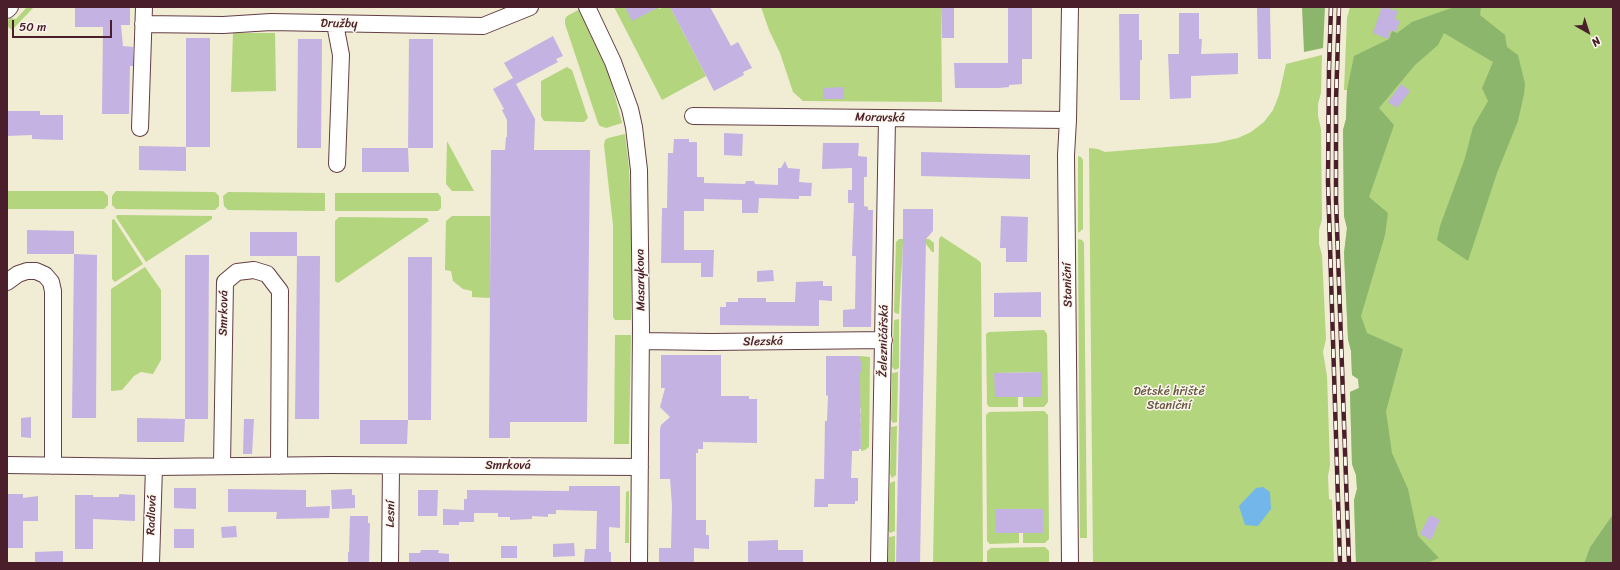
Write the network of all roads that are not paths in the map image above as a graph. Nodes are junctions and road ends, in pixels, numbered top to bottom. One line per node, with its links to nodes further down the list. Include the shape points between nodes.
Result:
1 (10, 7): 6 (street)
2 (144, 7): 7 (street)
3 (530, 7): 8 (street, Družby, via 483,26)
4 (587, 7): 16 (street, Masarykova, via 613,62 634,127 640,170)
5 (1070, 7): 11 (street, Staniční)
6 (7, 10)
7 (143, 24): 8 (street, Družby); 12 (street)
8 (335, 24): 13 (street, via 341,55)
9 (693, 116): 10 (street, Moravská)
10 (887, 118): 11 (street, Moravská); 15 (street, Železničářská)
11 (1068, 120): 28 (street, Staniční, via 1066,155)
12 (140, 128)
13 (337, 164)
14 (7, 282): 19 (street, via 18,274 36,271 51,282)
15 (884, 340): 16 (street, Slezská); 27 (street, Železničářská)
16 (641, 341): 23 (street, Masarykova)
17 (7, 465): 19 (street, Smrková)
18 (222, 465): 20 (street, Smrková); 20 (street, Smrková, via 225,282 237,272 254,270 267,274 280,291); 22 (street, Smrková)
19 (53, 466): 22 (street, Smrková)
20 (279, 466): 21 (street, Smrková)
21 (391, 466): 23 (street, Smrková); 25 (street, Lesní)
22 (154, 467): 24 (street, Radiová)
23 (640, 467): 26 (street, Masarykova)
24 (151, 563)
25 (390, 563)
26 (639, 563)
27 (879, 563)
28 (1070, 563)

